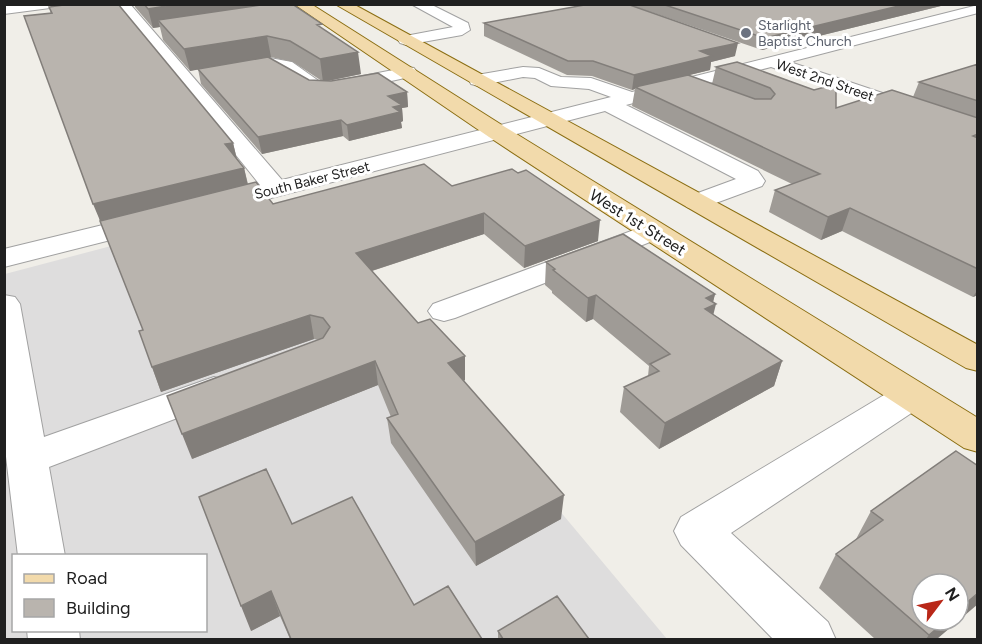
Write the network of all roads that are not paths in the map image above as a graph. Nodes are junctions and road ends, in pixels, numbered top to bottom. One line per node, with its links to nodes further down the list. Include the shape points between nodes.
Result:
1 (50, 4): 7 (street)
2 (122, 4): 15 (street, via 155,28)
3 (342, 4): 11 (main road)
4 (418, 4): 11 (street, via 463,26 462,30)
5 (921, 7): 9 (street)
6 (978, 9): 9 (street, South Baker Street)
7 (4, 10)
8 (300, 10): 14 (main road, West 1st Street)
9 (954, 15): 10 (street); 13 (street, South Baker Street)
10 (978, 20)
11 (406, 40): 16 (main road)
12 (740, 51): 13 (street, West 2nd Street)
13 (773, 62): 17 (street, South Baker Street); 23 (street, West 2nd Street)
14 (408, 72): 15 (street, via 323,90 312,89 283,64); 22 (main road, West 1st Street)
15 (184, 79): 24 (street)
16 (478, 80): 19 (street, via 539,73 558,82 591,84); 21 (main road)
17 (688, 84): 18 (street); 19 (street, South Baker Street)
18 (716, 95)
19 (632, 98): 20 (street, South Baker Street)
20 (608, 105): 21 (street, South Baker Street); 25 (street, via 753,181)
21 (549, 119): 22 (street, South Baker Street); 25 (main road)
22 (497, 132): 24 (street, South Baker Street); 26 (main road, West 1st Street)
23 (978, 132)
24 (276, 189): 27 (street, South Baker Street)
25 (696, 202): 30 (main road)
26 (653, 231): 29 (street); 32 (main road, West 1st Street)
27 (4, 258)
28 (4, 304): 34 (street)
29 (444, 311)
30 (978, 360)
31 (248, 377): 34 (street)
32 (912, 395): 33 (main road, West 1st Street); 36 (street, via 697,531)
33 (978, 437)
34 (27, 459): 35 (street)
35 (42, 554)
36 (810, 639)

